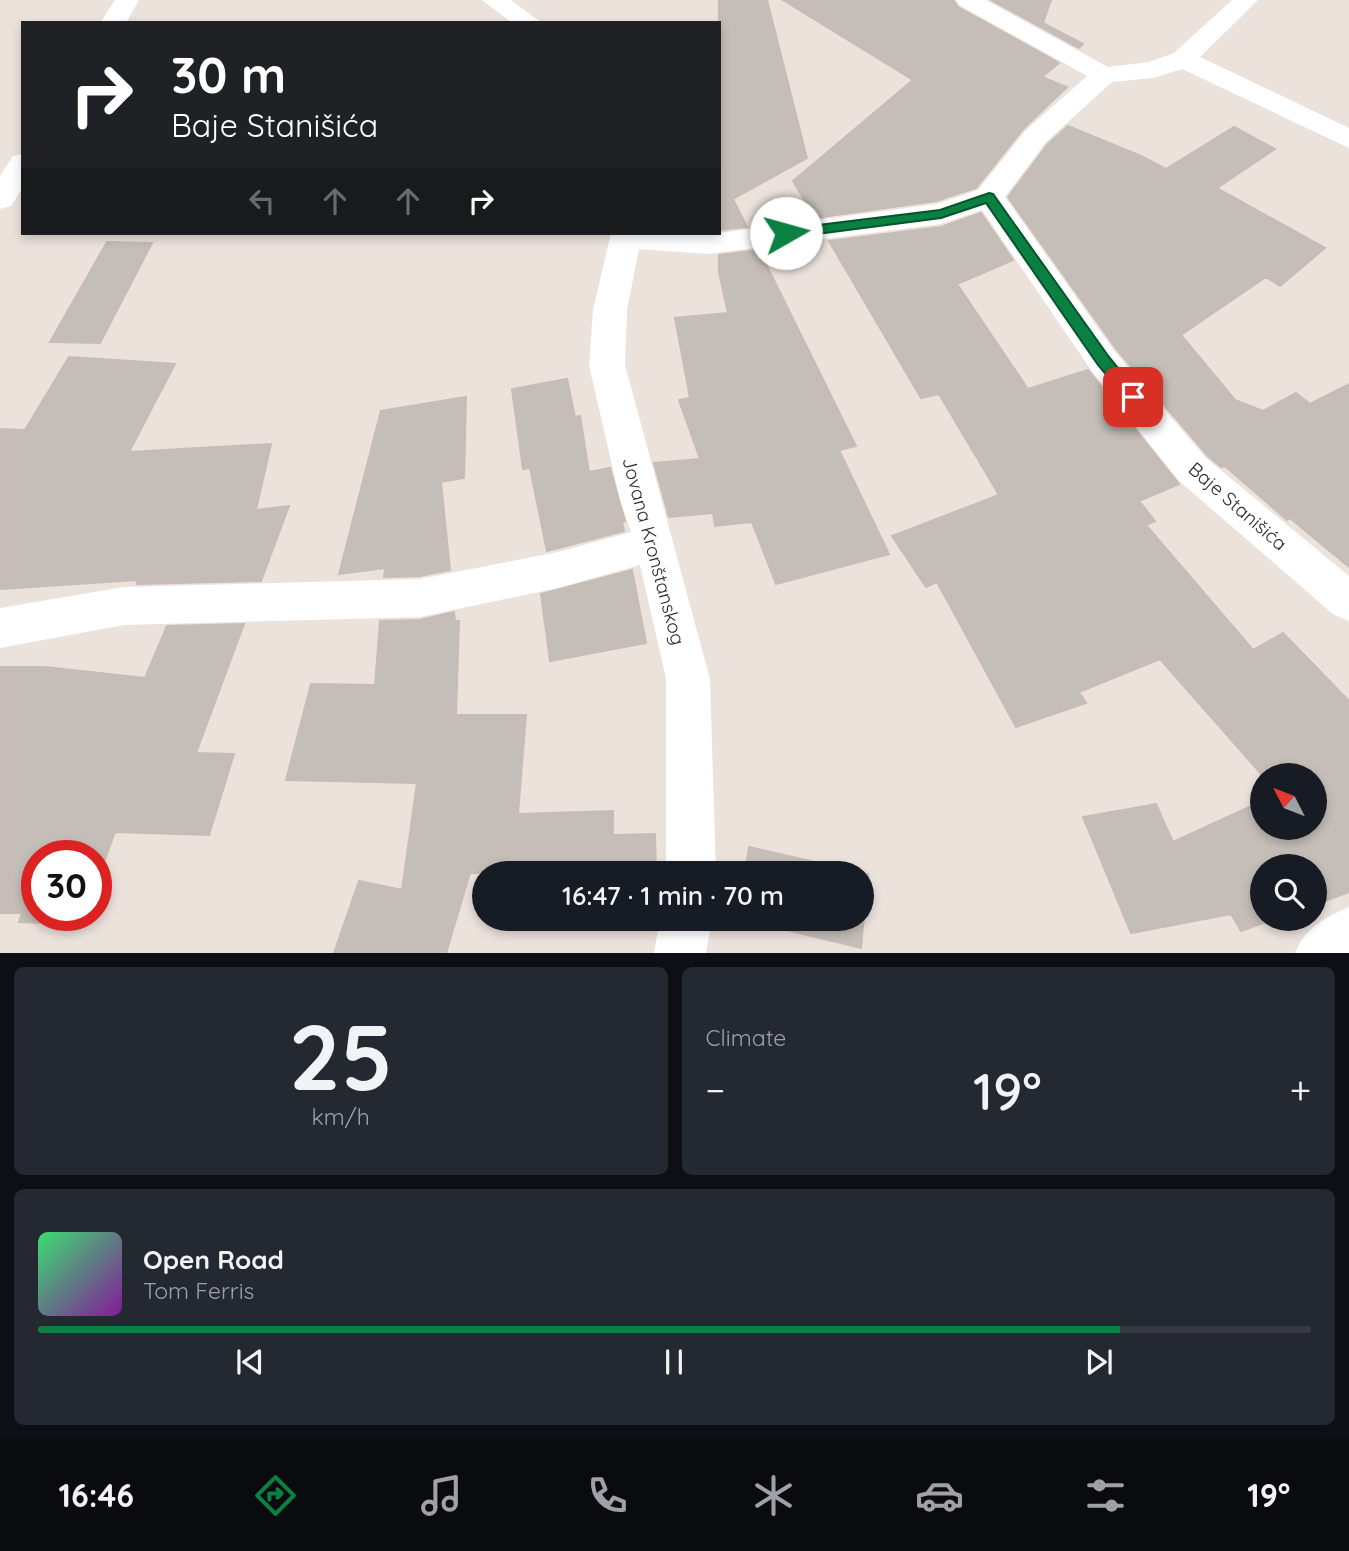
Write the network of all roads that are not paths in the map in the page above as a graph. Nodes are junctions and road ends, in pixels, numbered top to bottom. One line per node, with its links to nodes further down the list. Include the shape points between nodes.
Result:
1 (127, 0): 5 (street)
2 (494, 0): 6 (street)
3 (968, 0): 8 (street)
4 (1246, 0): 7 (street)
5 (114, 21)
6 (526, 21)
7 (1183, 59): 8 (street, via 1153,70); 9 (street)
8 (1104, 75): 11 (street, via 1036,135)
9 (1349, 139)
10 (21, 166): 12 (street)
11 (989, 197): 13 (street, via 941,214 708,243); 15 (street, Baje Stanišića, via 1103,361 1192,469)
12 (0, 199)
13 (626, 235): 14 (street, Jovana Kronštanskog, via 610,310 607,365)
14 (655, 543): 16 (street, via 558,570 420,598 124,606); 17 (street, Jovana Kronštanskog, via 688,679)
15 (1349, 602)
16 (0, 628)
17 (691, 861)
18 (684, 931): 20 (street)
19 (1349, 933): 21 (street)
20 (680, 953)
21 (1321, 953)

